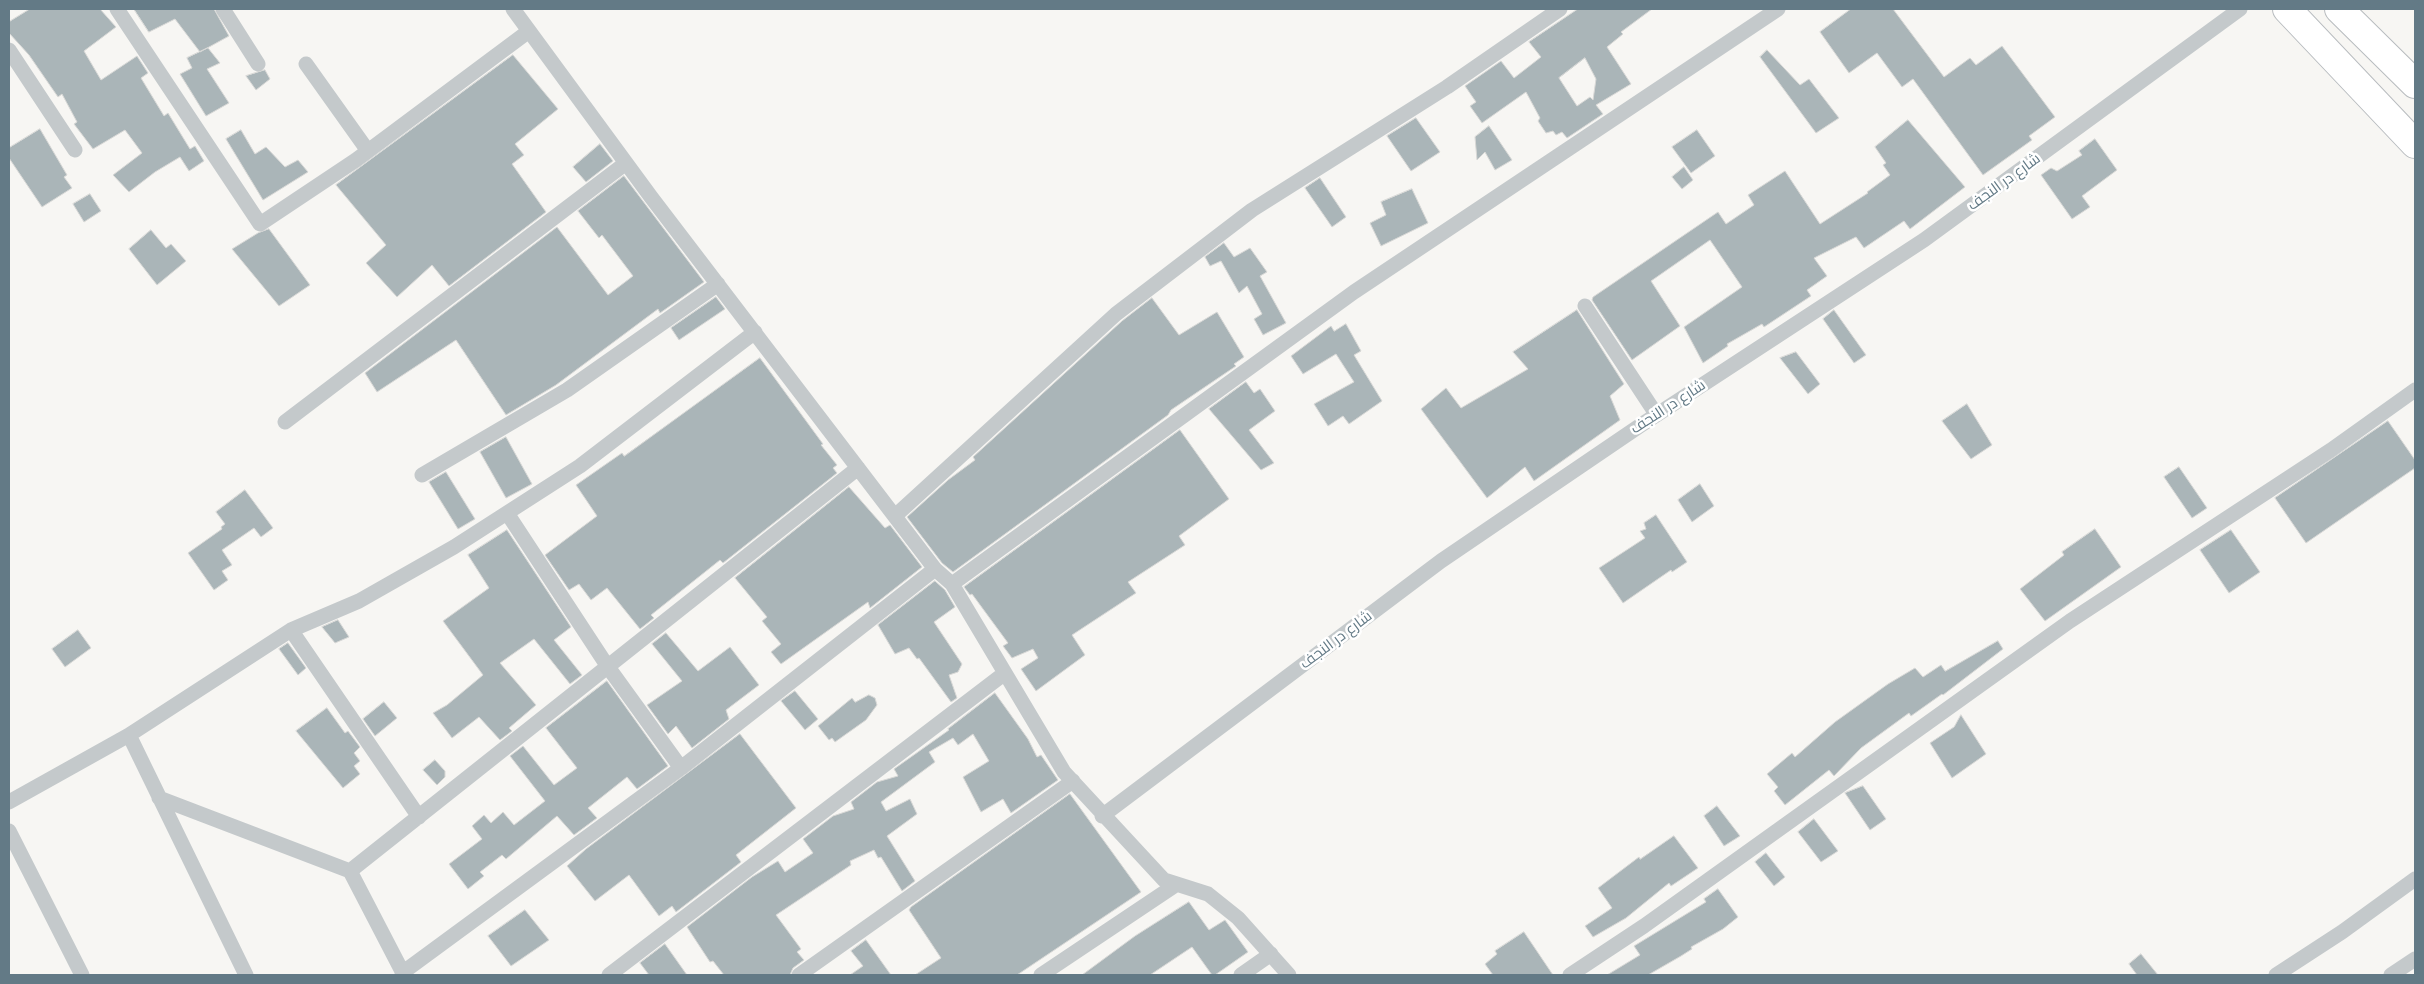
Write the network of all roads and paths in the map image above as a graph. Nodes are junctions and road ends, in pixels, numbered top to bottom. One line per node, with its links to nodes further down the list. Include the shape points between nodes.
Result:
1 (117, 9): 16 (street, via 260,224)
2 (223, 9): 11 (street)
3 (513, 9): 9 (street)
4 (1560, 9): 27 (street, via 1447,87 1252,210 1116,314)
5 (1778, 9): 29 (street, via 1354,292)
6 (2240, 9): 22 (street, شارع در النجف, via 1924,240)
7 (2287, 9): 14 (highway)
8 (2340, 9): 13 (highway)
9 (529, 31): 16 (street); 17 (street)
10 (9, 50): 15 (street)
11 (258, 64)
12 (306, 64): 16 (street)
13 (2415, 84)
14 (2415, 144)
15 (76, 150)
16 (368, 151)
17 (626, 163): 18 (street); 23 (street)
18 (718, 284): 20 (street); 25 (street, via 567,390)
19 (1585, 306): 22 (street)
20 (755, 332): 24 (street); 26 (street, via 580,466)
21 (2415, 390): 54 (street, via 2331,450 2070,621 1644,926)
22 (1656, 414): 38 (street, شارع در النجف, via 1441,561)
23 (285, 422)
24 (858, 468): 27 (street); 31 (street)
25 (422, 475)
26 (507, 513): 30 (street, via 359,600); 31 (street)
27 (895, 516): 28 (street)
28 (935, 569): 29 (street); 34 (street)
29 (952, 584): 32 (street)
30 (291, 630): 33 (street); 39 (street)
31 (608, 667): 34 (street); 39 (street)
32 (1005, 673): 35 (street, via 1064,772); 49 (street)
33 (129, 735): 36 (street); 37 (street)
34 (681, 768): 46 (street)
35 (1073, 781): 38 (street); 50 (street)
36 (159, 798): 41 (street); 48 (street)
37 (9, 802)
38 (1102, 816): 43 (street, via 1164,880)
39 (419, 818): 41 (street)
40 (9, 831): 47 (street)
41 (350, 871): 46 (street)
42 (2415, 879): 55 (street)
43 (1177, 884): 44 (street, via 1208,894 1238,918); 51 (street)
44 (1271, 954): 52 (street); 53 (street)
45 (2415, 959): 56 (street)
46 (403, 974)
47 (82, 975)
48 (246, 975)
49 (609, 975)
50 (799, 975)
51 (1041, 975)
52 (1241, 975)
53 (1289, 975)
54 (1570, 975)
55 (2276, 975)
56 (2391, 975)

